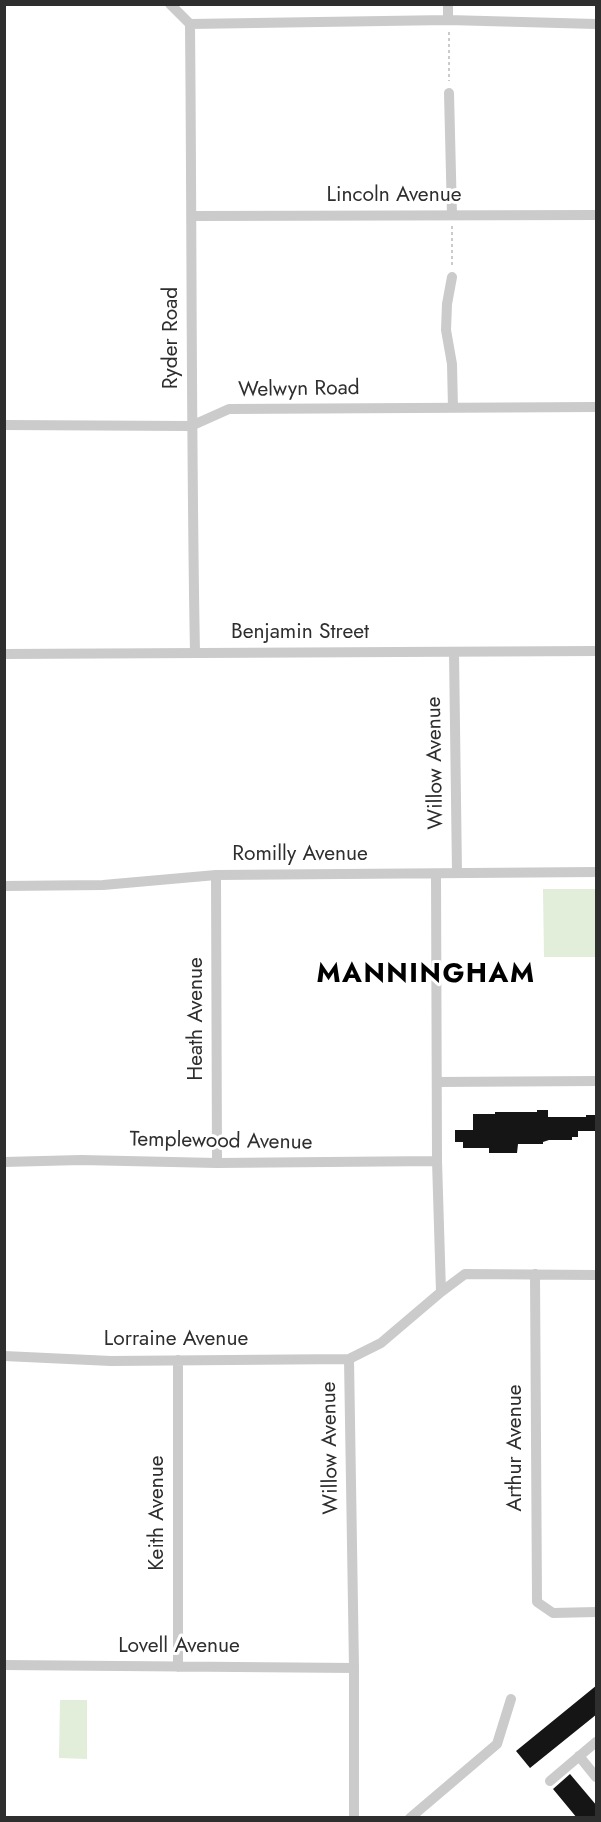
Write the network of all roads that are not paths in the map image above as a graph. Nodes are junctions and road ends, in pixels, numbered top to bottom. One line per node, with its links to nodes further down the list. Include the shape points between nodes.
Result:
1 (170, 4): 4 (street)
2 (448, 4): 3 (street)
3 (448, 20): 4 (street); 5 (street)
4 (190, 24): 8 (street, Ryder Road)
5 (597, 24)
6 (449, 93): 9 (street)
7 (597, 215): 9 (street, Lincoln Avenue)
8 (192, 216): 9 (street, Lincoln Avenue); 14 (street, Ryder Road)
9 (452, 216)
10 (452, 278): 12 (street, via 446,330)
11 (597, 407): 12 (street, Welwyn Road)
12 (453, 408): 14 (street, Welwyn Road, via 229,409)
13 (4, 425): 14 (street, Welwyn Road)
14 (191, 426): 17 (street, Ryder Road)
15 (597, 651): 16 (street, Benjamin Street)
16 (454, 652): 17 (street, Benjamin Street); 20 (street, Willow Avenue)
17 (195, 653): 18 (street, Benjamin Street)
18 (4, 654)
19 (597, 872): 20 (street, Romilly Avenue)
20 (456, 873): 21 (street, Romilly Avenue)
21 (436, 874): 22 (street, Romilly Avenue); 25 (street)
22 (216, 875): 23 (street, Romilly Avenue, via 103,885); 28 (street, Heath Avenue)
23 (4, 886)
24 (597, 1081): 25 (street)
25 (437, 1082): 26 (street)
26 (437, 1161): 28 (street, Templewood Avenue); 31 (street)
27 (4, 1162): 28 (street, Templewood Avenue)
28 (217, 1163)
29 (535, 1274): 30 (street, Willow Avenue); 31 (street, Willow Avenue, via 465,1274); 35 (street, Arthur Avenue, via 537,1602 553,1613)
30 (597, 1275)
31 (441, 1292): 33 (street, Willow Avenue, via 381,1343)
32 (4, 1356): 34 (street, Lorraine Avenue)
33 (349, 1359): 34 (street, Lorraine Avenue); 38 (street, Willow Avenue)
34 (178, 1360): 37 (street, Keith Avenue)
35 (597, 1612)
36 (4, 1665): 37 (street, Lovell Avenue)
37 (178, 1667): 38 (street, Lovell Avenue)
38 (354, 1668): 44 (street, Willow Avenue)
39 (511, 1700): 45 (street, via 497,1744)
40 (597, 1742): 41 (street)
41 (579, 1756): 42 (street); 43 (street)
42 (597, 1777)
43 (550, 1781)
44 (354, 1818)
45 (410, 1818)

